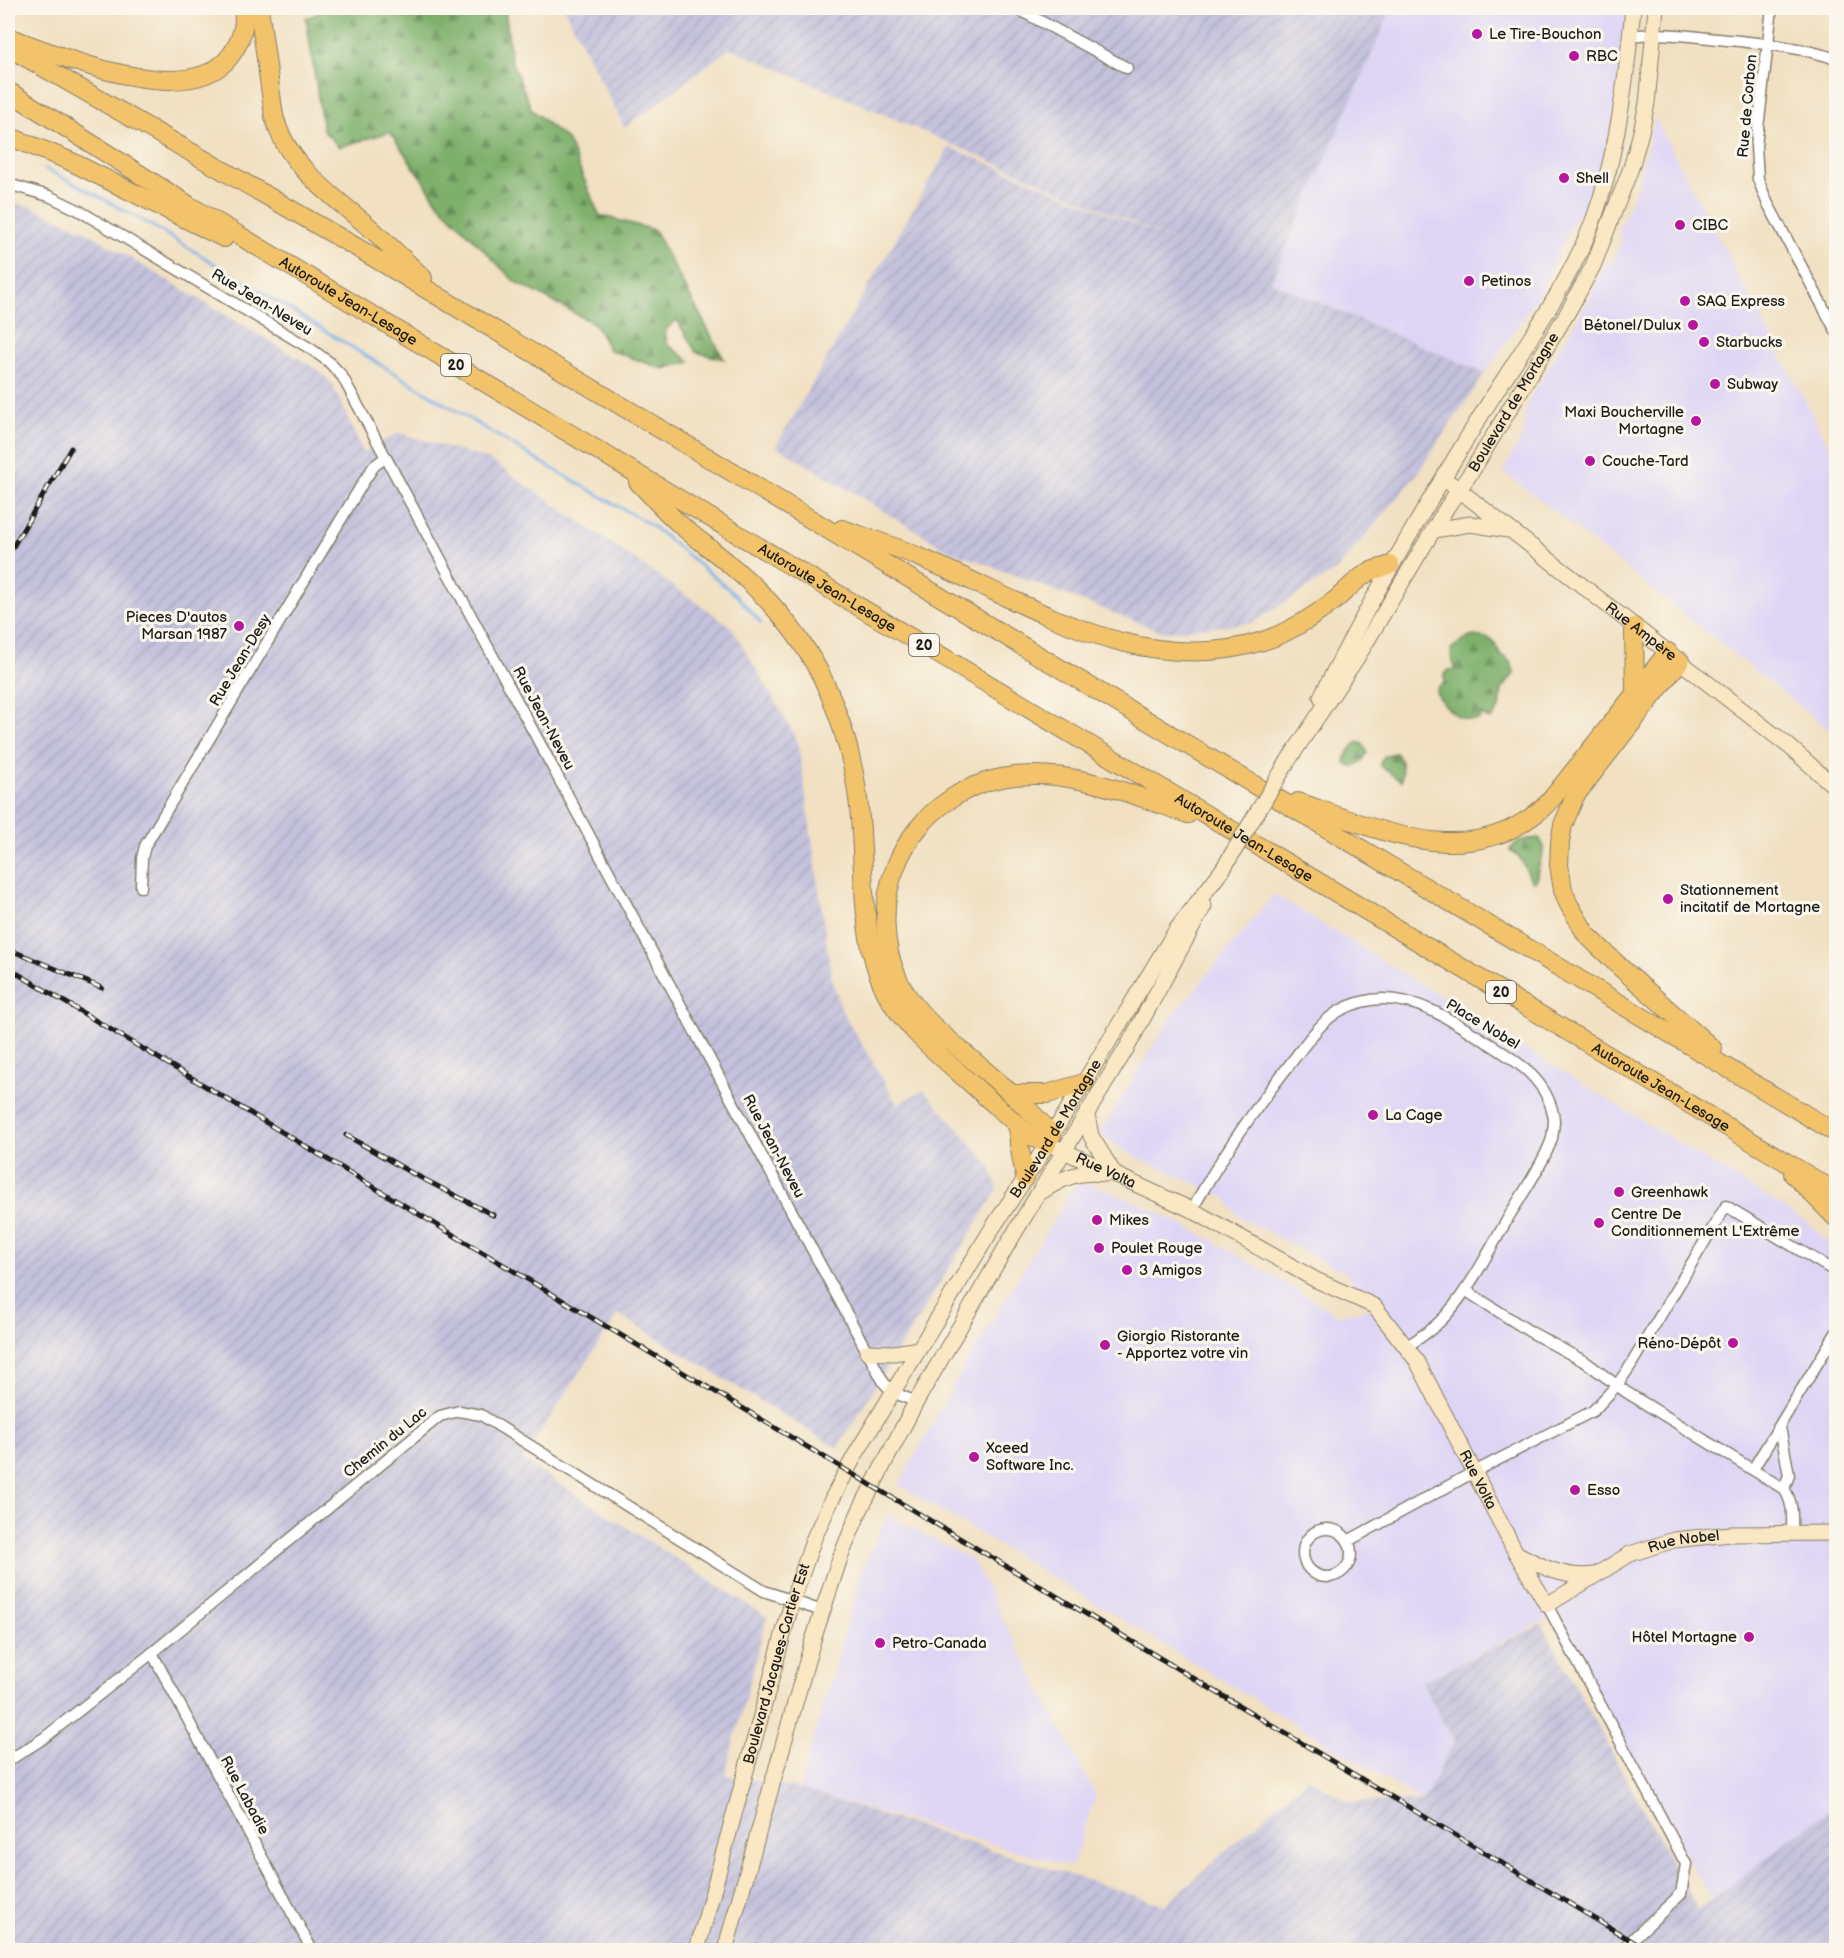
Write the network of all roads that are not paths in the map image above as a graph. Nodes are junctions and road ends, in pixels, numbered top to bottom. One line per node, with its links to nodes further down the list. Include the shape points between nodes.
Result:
1 (243, 8): 9 (highway, via 243,31 231,55 217,69 192,79 118,72)
2 (259, 8): 18 (highway, via 273,116 288,149 307,173)
3 (1016, 8): 13 (street)
4 (1633, 8): 8 (main road, Boulevard de Mortagne)
5 (1656, 8): 7 (main road, Boulevard de Mortagne)
6 (1772, 8): 10 (street, Rue de Corbon)
7 (1653, 33): 8 (street); 10 (street); 23 (main road, Boulevard de Mortagne, via 1641,132 1602,246 1569,310)
8 (1630, 36): 22 (main road, Boulevard de Mortagne, via 1609,174 1585,240 1560,290)
9 (8, 37)
10 (1768, 44): 12 (street); 19 (street, Rue de Corbon, via 1756,146 1758,179)
11 (8, 47): 18 (highway)
12 (1836, 59)
13 (1127, 68)
14 (8, 91): 17 (highway, Autoroute Jean-Lesage / 20)
15 (8, 136): 17 (highway, via 59,155 214,234)
16 (8, 184): 20 (street, Rue Jean-Neveu, via 71,207 325,358 350,388)
17 (292, 266): 21 (highway, Autoroute Jean-Lesage / 20)
18 (448, 302): 24 (highway)
19 (1836, 331)
20 (386, 457): 36 (street, Rue Jean-Desy, via 364,481 145,846); 57 (street, Rue Jean-Neveu)
21 (620, 464): 34 (highway, Autoroute Jean-Lesage / 20); 41 (highway, via 682,527 756,588 815,665 836,710 852,764 869,933 882,983 898,1012 920,1037)
22 (1443, 477): 23 (main road, Rue Ampère); 27 (main road, Boulevard de Mortagne)
23 (1458, 489): 25 (main road, Boulevard de Mortagne); 26 (main road, Rue Ampère)
24 (802, 514): 27 (highway, via 918,556 1101,637 1174,652 1219,651 1269,639 1319,611 1369,572); 33 (highway)
25 (1434, 530): 26 (main road, via 1470,524); 31 (main road, Boulevard de Mortagne, via 1358,656)
26 (1509, 530): 28 (main road, Rue Ampère)
27 (1390, 565): 31 (main road, Boulevard de Mortagne)
28 (1634, 627): 29 (main road, Rue Ampère); 30 (highway)
29 (1674, 656): 30 (highway); 32 (main road, Rue Ampère); 38 (highway, via 1571,803 1560,842 1561,882 1570,909 1590,938)
30 (1635, 692): 33 (highway, via 1543,808 1516,828 1489,839 1458,843 1401,835)
31 (1288, 761): 35 (main road, Boulevard de Mortagne, bridge)
32 (1836, 788)
33 (1264, 790): 38 (highway)
34 (1226, 828): 39 (highway, via 1098,783 1032,775 1002,778 966,790 937,809 915,832 895,868 886,902 885,930 894,971 921,1013); 45 (highway, Autoroute Jean-Lesage / 20)
35 (1223, 868): 37 (main road, Boulevard de Mortagne, via 1167,946); 40 (main road, Boulevard de Mortagne)
36 (141, 887)
37 (1084, 1083): 39 (highway, via 1047,1095); 43 (main road, Boulevard de Mortagne)
38 (1753, 1083): 42 (highway)
39 (1011, 1094): 43 (highway)
40 (1087, 1114): 44 (main road, Boulevard de Mortagne); 46 (main road, via 1091,1136)
41 (1018, 1125): 43 (highway, via 1032,1137); 47 (highway)
42 (1836, 1133)
43 (1050, 1139): 44 (main road, Rue Volta); 47 (main road, Boulevard de Mortagne)
44 (1064, 1151): 46 (main road, Rue Volta); 49 (main road, Boulevard de Mortagne)
45 (1775, 1156): 48 (highway, Autoroute Jean-Lesage / 20); 51 (highway)
46 (1115, 1175): 49 (main road, via 1067,1177); 50 (main road, Rue Volta)
47 (1025, 1177): 56 (main road, Boulevard de Mortagne)
48 (1836, 1192)
49 (1039, 1193): 60 (main road, Boulevard de Mortagne)
50 (1192, 1210): 53 (street, Place Nobel, via 1254,1110 1317,1029 1339,1011 1360,1003 1405,1000 1452,1021 1530,1071 1544,1088 1553,1114 1551,1139); 55 (main road, Rue Volta, via 1316,1280 1374,1306)
51 (1836, 1218)
52 (1836, 1272): 58 (street, via 1726,1206)
53 (1465, 1290): 55 (street, Place Nobel, via 1434,1328); 58 (street, via 1587,1363)
54 (1836, 1333): 61 (street)
55 (1406, 1347): 63 (main road, Rue Volta)
56 (919, 1349): 57 (main road); 59 (main road, Boulevard de Mortagne)
57 (867, 1352): 59 (street, Rue Jean-Neveu)
58 (1617, 1386): 62 (street); 63 (street, via 1593,1410)
59 (892, 1392): 60 (street); 70 (main road, Boulevard Jacques-Cartier Est, via 836,1491 814,1538)
60 (916, 1402): 72 (main road, Boulevard Jacques-Cartier Est, via 859,1512)
61 (1780, 1427): 62 (street); 64 (street, via 1789,1475)
62 (1753, 1469): 64 (street)
63 (1474, 1472): 67 (street); 68 (main road, Rue Volta)
64 (1784, 1489): 66 (street, via 1792,1506)
65 (1836, 1533): 66 (main road, Rue Nobel)
66 (1792, 1534): 69 (main road, Rue Nobel, via 1730,1534 1674,1540 1630,1554)
67 (1348, 1541): 67 (street, via 1336,1531 1320,1531 1308,1540 1306,1563 1323,1577 1338,1574 1351,1556)
68 (1516, 1552): 69 (main road, via 1563,1574); 71 (main road, Rue Volta)
69 (1597, 1575): 71 (main road, Rue Nobel)
70 (792, 1602): 72 (street, Chemin du Lac); 73 (street, Chemin du Lac, via 764,1591 714,1561 481,1415 459,1410 440,1416); 76 (main road, Boulevard Jacques-Cartier Est)
71 (1546, 1605): 78 (street, Rue Volta, via 1686,1863 1681,1894)
72 (822, 1611): 77 (main road, Boulevard Jacques-Cartier Est)
73 (152, 1653): 74 (street, Chemin du Lac, via 44,1738); 75 (street, Rue Labadie)
74 (8, 1761)
75 (312, 1950)
76 (696, 1950)
77 (725, 1950)
78 (1622, 1950)

